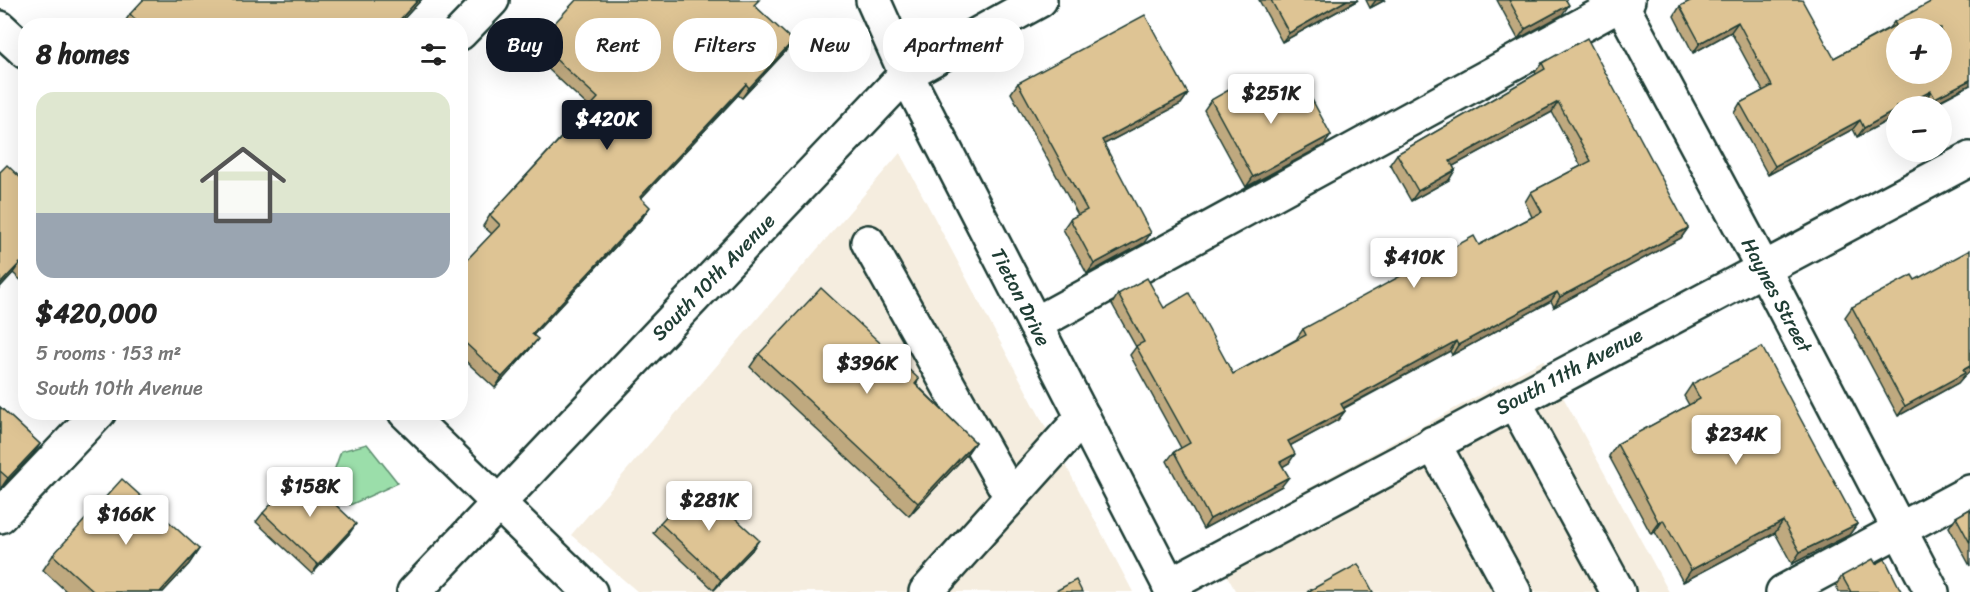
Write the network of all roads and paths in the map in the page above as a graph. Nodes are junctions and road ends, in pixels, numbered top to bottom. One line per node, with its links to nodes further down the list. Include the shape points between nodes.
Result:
1 (492, 0): 5 (street)
2 (873, 0): 8 (street, Tieton Drive)
3 (1040, 0): 8 (street, South 10th Avenue)
4 (1622, 1): 11 (street, Haynes Street); 12 (street)
5 (468, 25)
6 (0, 28): 7 (street)
7 (18, 45)
8 (906, 74): 12 (street, Tieton Drive); 20 (street, South 10th Avenue)
9 (1970, 159): 11 (street, South 11th Avenue)
10 (868, 242): 19 (street)
11 (1763, 268): 13 (street, South 11th Avenue); 22 (street, Haynes Street)
12 (1035, 324): 14 (street, Tieton Drive)
13 (1514, 401): 17 (street, South 11th Avenue); 28 (street)
14 (1083, 417): 19 (street); 23 (street, Tieton Drive)
15 (91, 420): 21 (street)
16 (413, 420): 20 (street)
17 (1433, 443): 23 (street, South 11th Avenue); 27 (street)
18 (1970, 492): 22 (street)
19 (1011, 497): 26 (street)
20 (499, 502): 24 (street, South 10th Avenue); 25 (street)
21 (0, 516)
22 (1899, 530): 29 (street); 30 (street, Haynes Street)
23 (1171, 588)
24 (414, 592)
25 (590, 592)
26 (926, 592)
27 (1514, 592)
28 (1618, 592)
29 (1783, 592)
30 (1932, 592)

